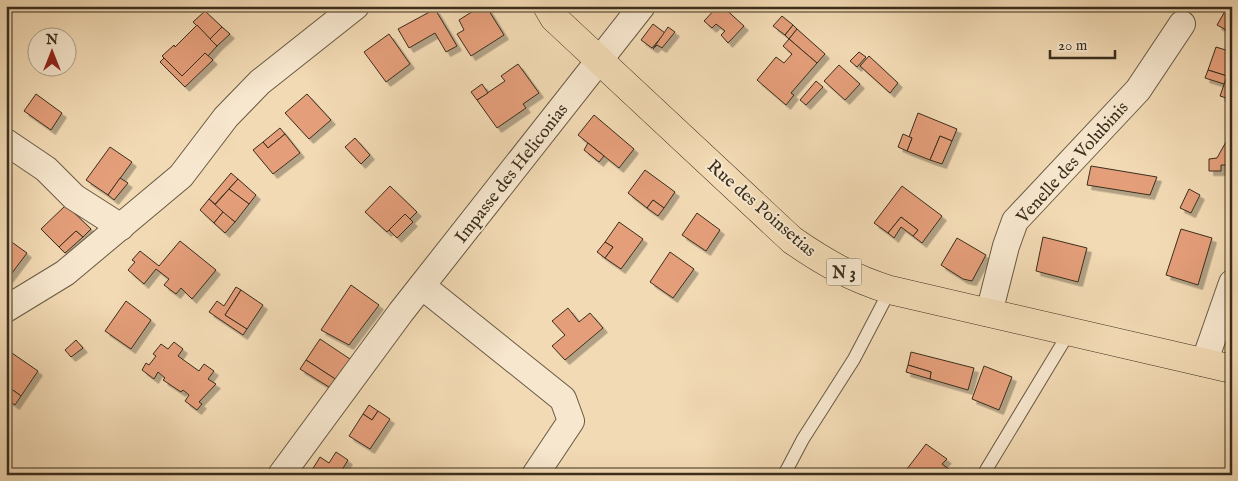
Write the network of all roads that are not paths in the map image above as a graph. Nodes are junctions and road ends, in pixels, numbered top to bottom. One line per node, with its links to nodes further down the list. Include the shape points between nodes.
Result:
1 (356, 6): 7 (street, via 260,82 226,117 181,176)
2 (548, 6): 5 (main road, Rue des Poinsetias / N 3, via 554,18)
3 (642, 6): 5 (street, Impasse des Heliconias)
4 (1182, 24): 12 (street, Venelle des Volubinis, via 1138,90 1015,221)
5 (600, 60): 9 (street, Impasse des Heliconias); 10 (main road, Rue des Poinsetias / N 3, via 792,240 826,264)
6 (6, 142): 7 (street, via 46,169 74,197)
7 (121, 227): 11 (street, via 65,273)
8 (1232, 283): 14 (street)
9 (422, 286): 16 (street, Impasse des Heliconias); 17 (street, via 563,399 571,421)
10 (890, 290): 12 (main road, Rue des Poinsetias / N 3); 18 (lane, via 854,359)
11 (6, 310)
12 (989, 313): 13 (main road, Rue des Poinsetias / N 3)
13 (1070, 331): 14 (main road, Rue des Poinsetias / N 3); 19 (lane)
14 (1204, 363): 15 (main road, Rue des Poinsetias / N 3)
15 (1232, 369)
16 (281, 475)
17 (535, 475)
18 (784, 475)
19 (983, 475)

